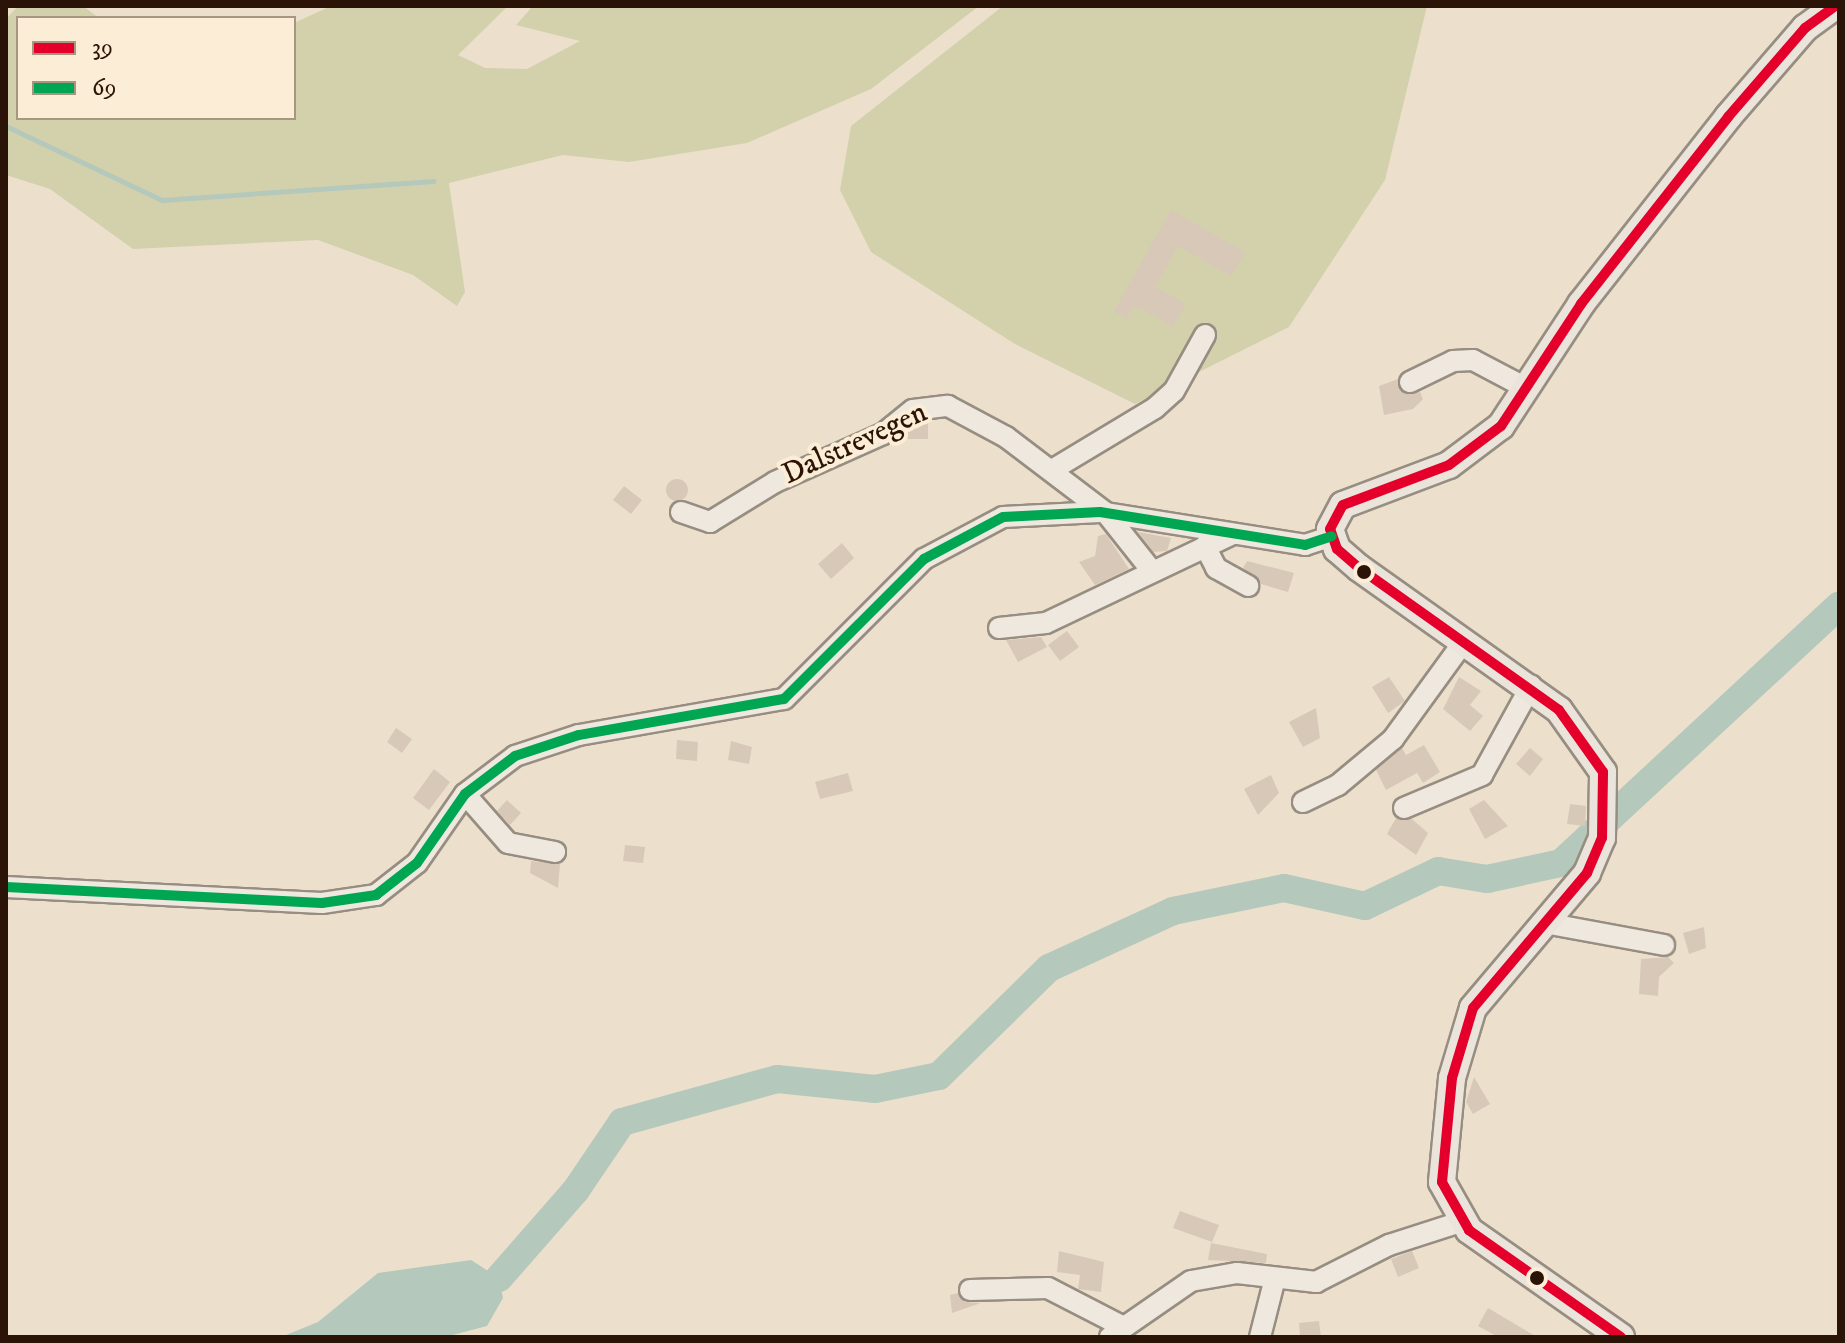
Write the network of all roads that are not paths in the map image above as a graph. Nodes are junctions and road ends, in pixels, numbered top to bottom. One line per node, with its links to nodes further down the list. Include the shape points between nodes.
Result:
1 (1835, 6): 4 (main road, via 1805,28 1728,117 1581,304)
2 (1205, 335): 5 (street, via 1174,391 1155,408)
3 (1410, 382): 4 (street, via 1453,361 1473,360)
4 (1528, 389): 9 (main road, via 1501,426 1459,459 1343,505)
5 (1052, 470): 6 (street, Dalstrevegen, via 971,415 930,405 710,522); 7 (street, Dalstrevegen)
6 (681, 512)
7 (1106, 513): 8 (street, Dalstrevegen); 11 (street, Dalstrevegen); 16 (street, Dalstrevegen, via 1003,517 950,541 784,699 552,742 515,756)
8 (1233, 534): 9 (street, Dalstrevegen, via 1305,545); 10 (street)
9 (1332, 536): 14 (main road, via 1359,568)
10 (1205, 546): 11 (street); 12 (street, via 1216,568)
11 (1152, 571): 13 (street, via 1046,623)
12 (1248, 586)
13 (999, 628)
14 (1465, 640): 15 (main road); 17 (street, via 1393,739 1338,785)
15 (1531, 686): 18 (street, via 1482,775); 21 (main road, via 1586,739 1606,799 1602,838 1587,873)
16 (465, 794): 19 (street, via 508,843 529,853); 20 (street, Dalstrevegen, via 417,863 376,895 349,902)
17 (1303, 802)
18 (1404, 808)
19 (555, 852)
20 (6, 887)
21 (1550, 924): 22 (street); 23 (main road, via 1494,975 1461,1040 1442,1156 1444,1191)
22 (1664, 945)
23 (1460, 1222): 24 (street, via 1389,1245 1316,1282); 28 (main road)
24 (1274, 1282): 26 (street, via 1237,1273 1201,1278); 27 (street)
25 (970, 1290): 26 (street, via 1048,1288)
26 (1115, 1331)
27 (1260, 1337)
28 (1621, 1337)

